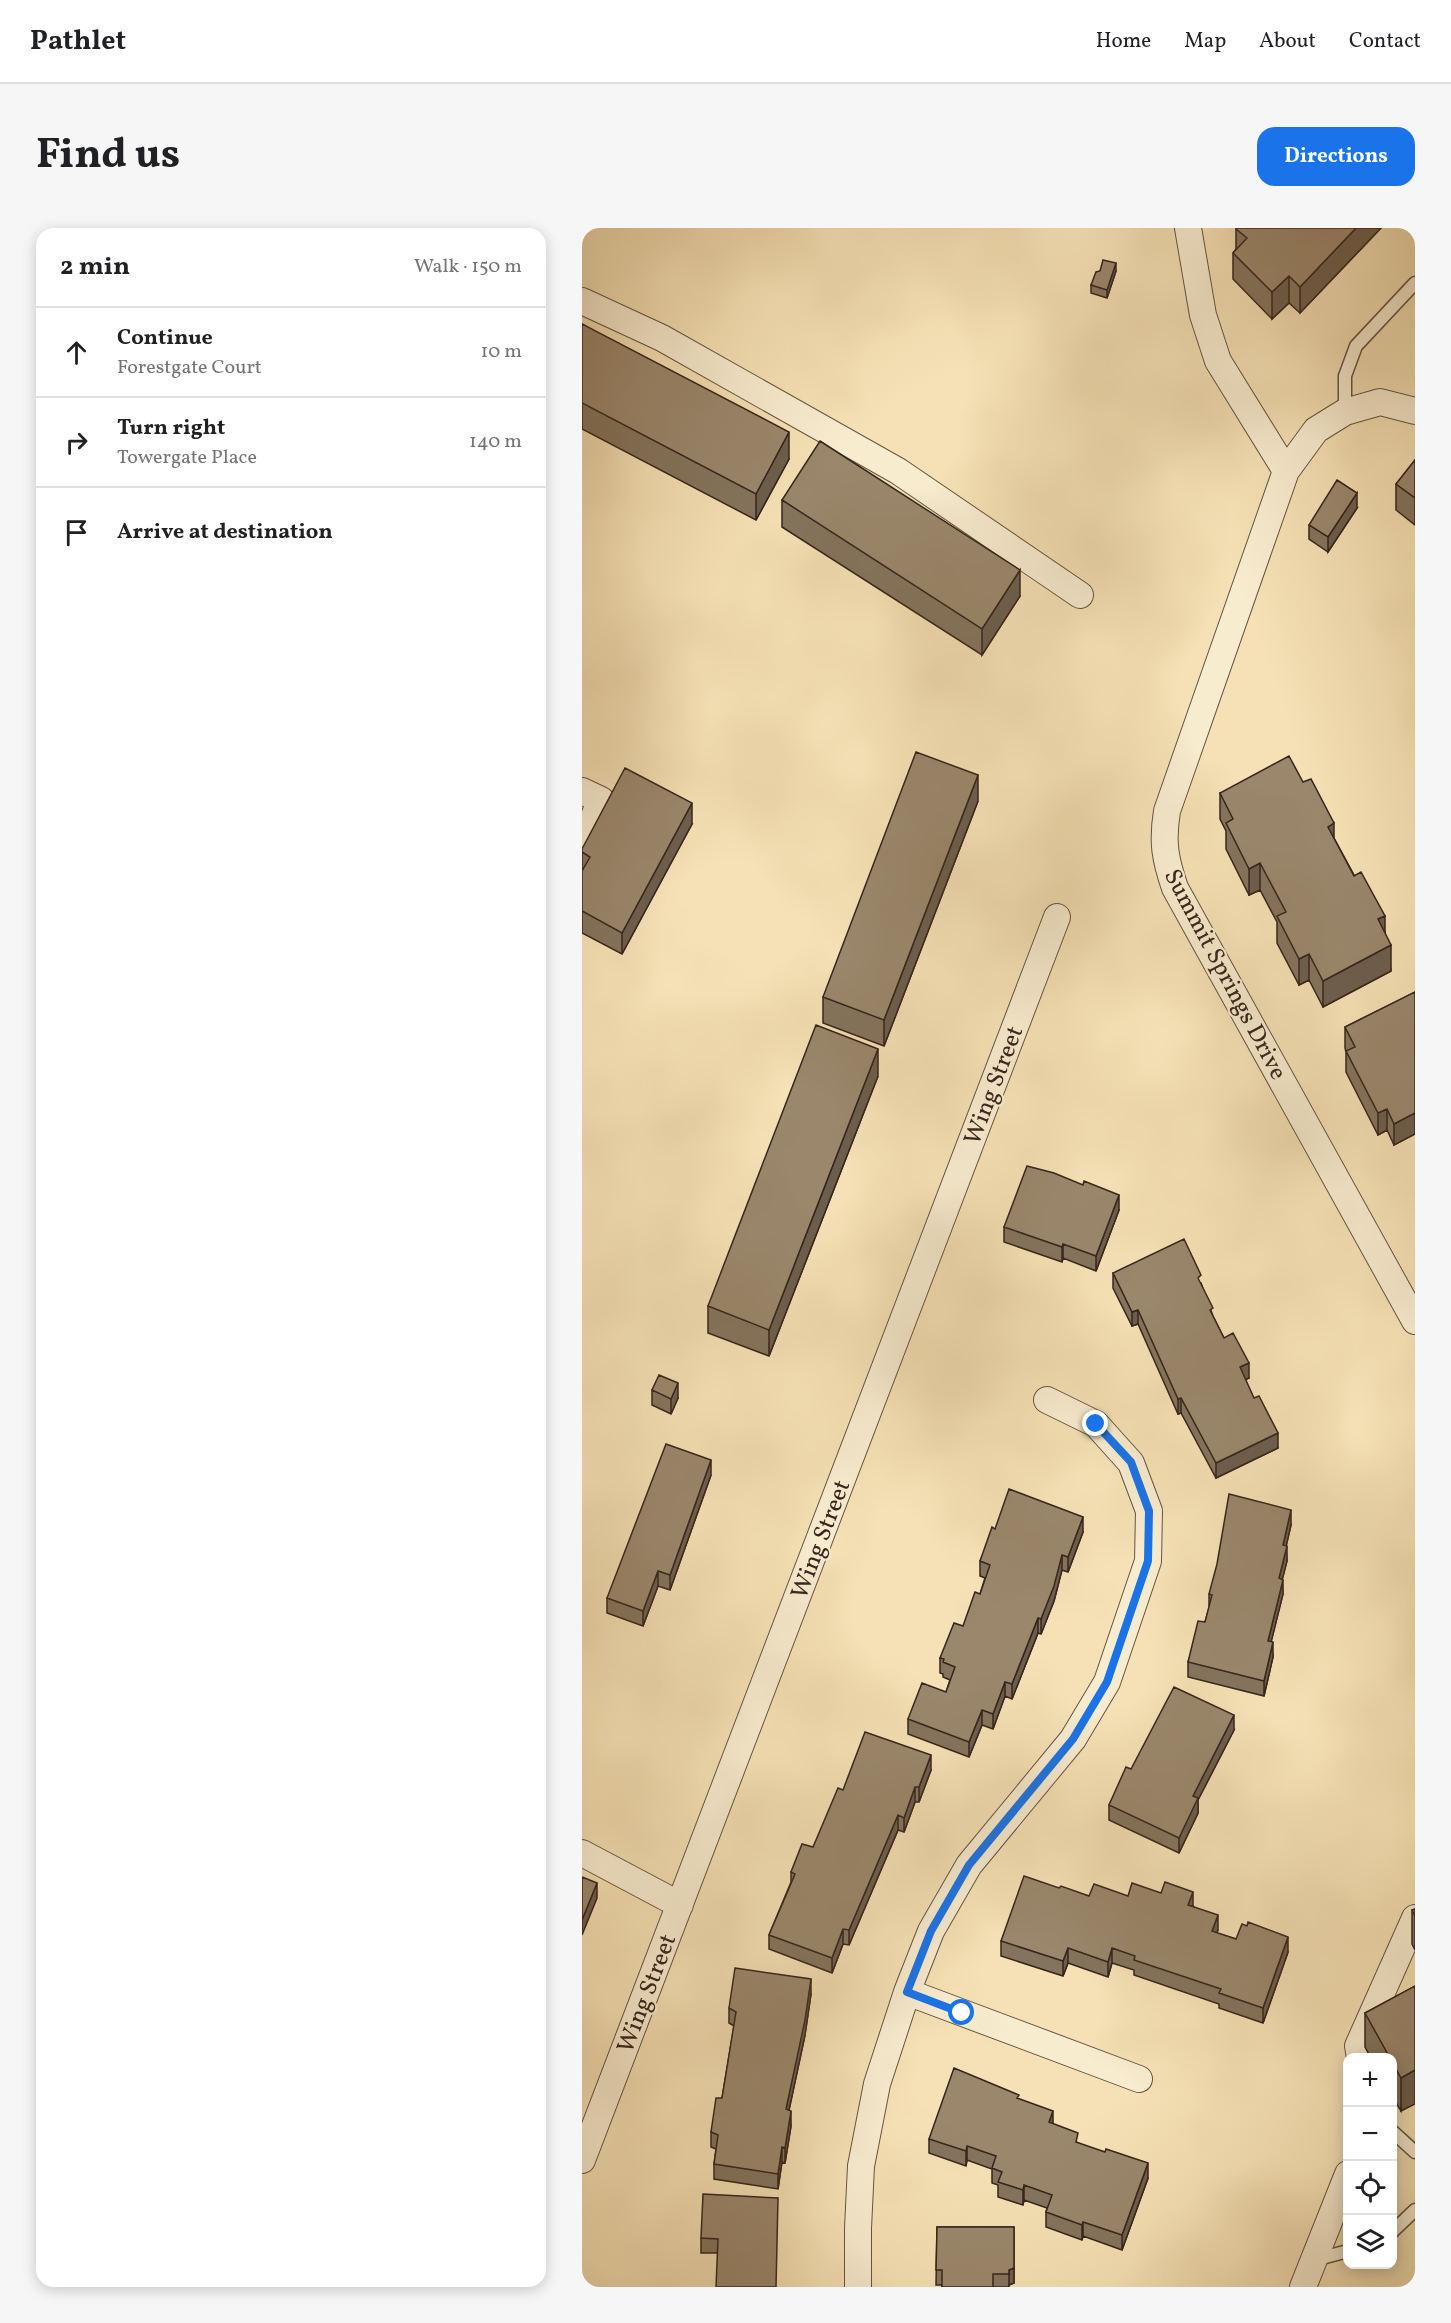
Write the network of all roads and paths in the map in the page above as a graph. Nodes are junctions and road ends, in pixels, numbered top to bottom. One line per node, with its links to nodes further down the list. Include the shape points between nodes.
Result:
1 (1188, 228): 6 (street, via 1203,315 1218,361)
2 (1415, 283): 5 (lane, via 1356,346 1346,376)
3 (582, 301): 7 (street, via 662,338 898,471)
4 (1415, 411): 5 (street, Summit Springs Drive, via 1380,402)
5 (1345, 412): 6 (street, Summit Springs Drive, via 1316,430)
6 (1286, 471): 11 (street, Summit Springs Drive, via 1167,811 1163,837 1166,861 1175,888)
7 (1080, 595)
8 (582, 791): 9 (street, via 601,800)
9 (582, 845)
10 (1057, 917): 14 (street, Wing Street)
11 (1415, 1321)
12 (1047, 1400): 16 (street, via 1096,1424 1131,1462 1149,1511 1148,1561 1107,1682 1073,1739 969,1865 931,1931)
13 (582, 1853): 14 (street)
14 (680, 1905): 21 (street, Wing Street)
15 (1415, 1918): 17 (street, via 1358,2046)
16 (907, 1992): 18 (street); 27 (street, via 877,2084 861,2166)
17 (1359, 2053)
18 (1139, 2079)
19 (1397, 2136): 20 (lane)
20 (1415, 2152)
21 (582, 2160)
22 (1343, 2184): 26 (street)
23 (1415, 2210): 24 (lane)
24 (1397, 2227)
25 (1343, 2252): 26 (lane)
26 (1313, 2260): 28 (street)
27 (858, 2287)
28 (1303, 2287)

